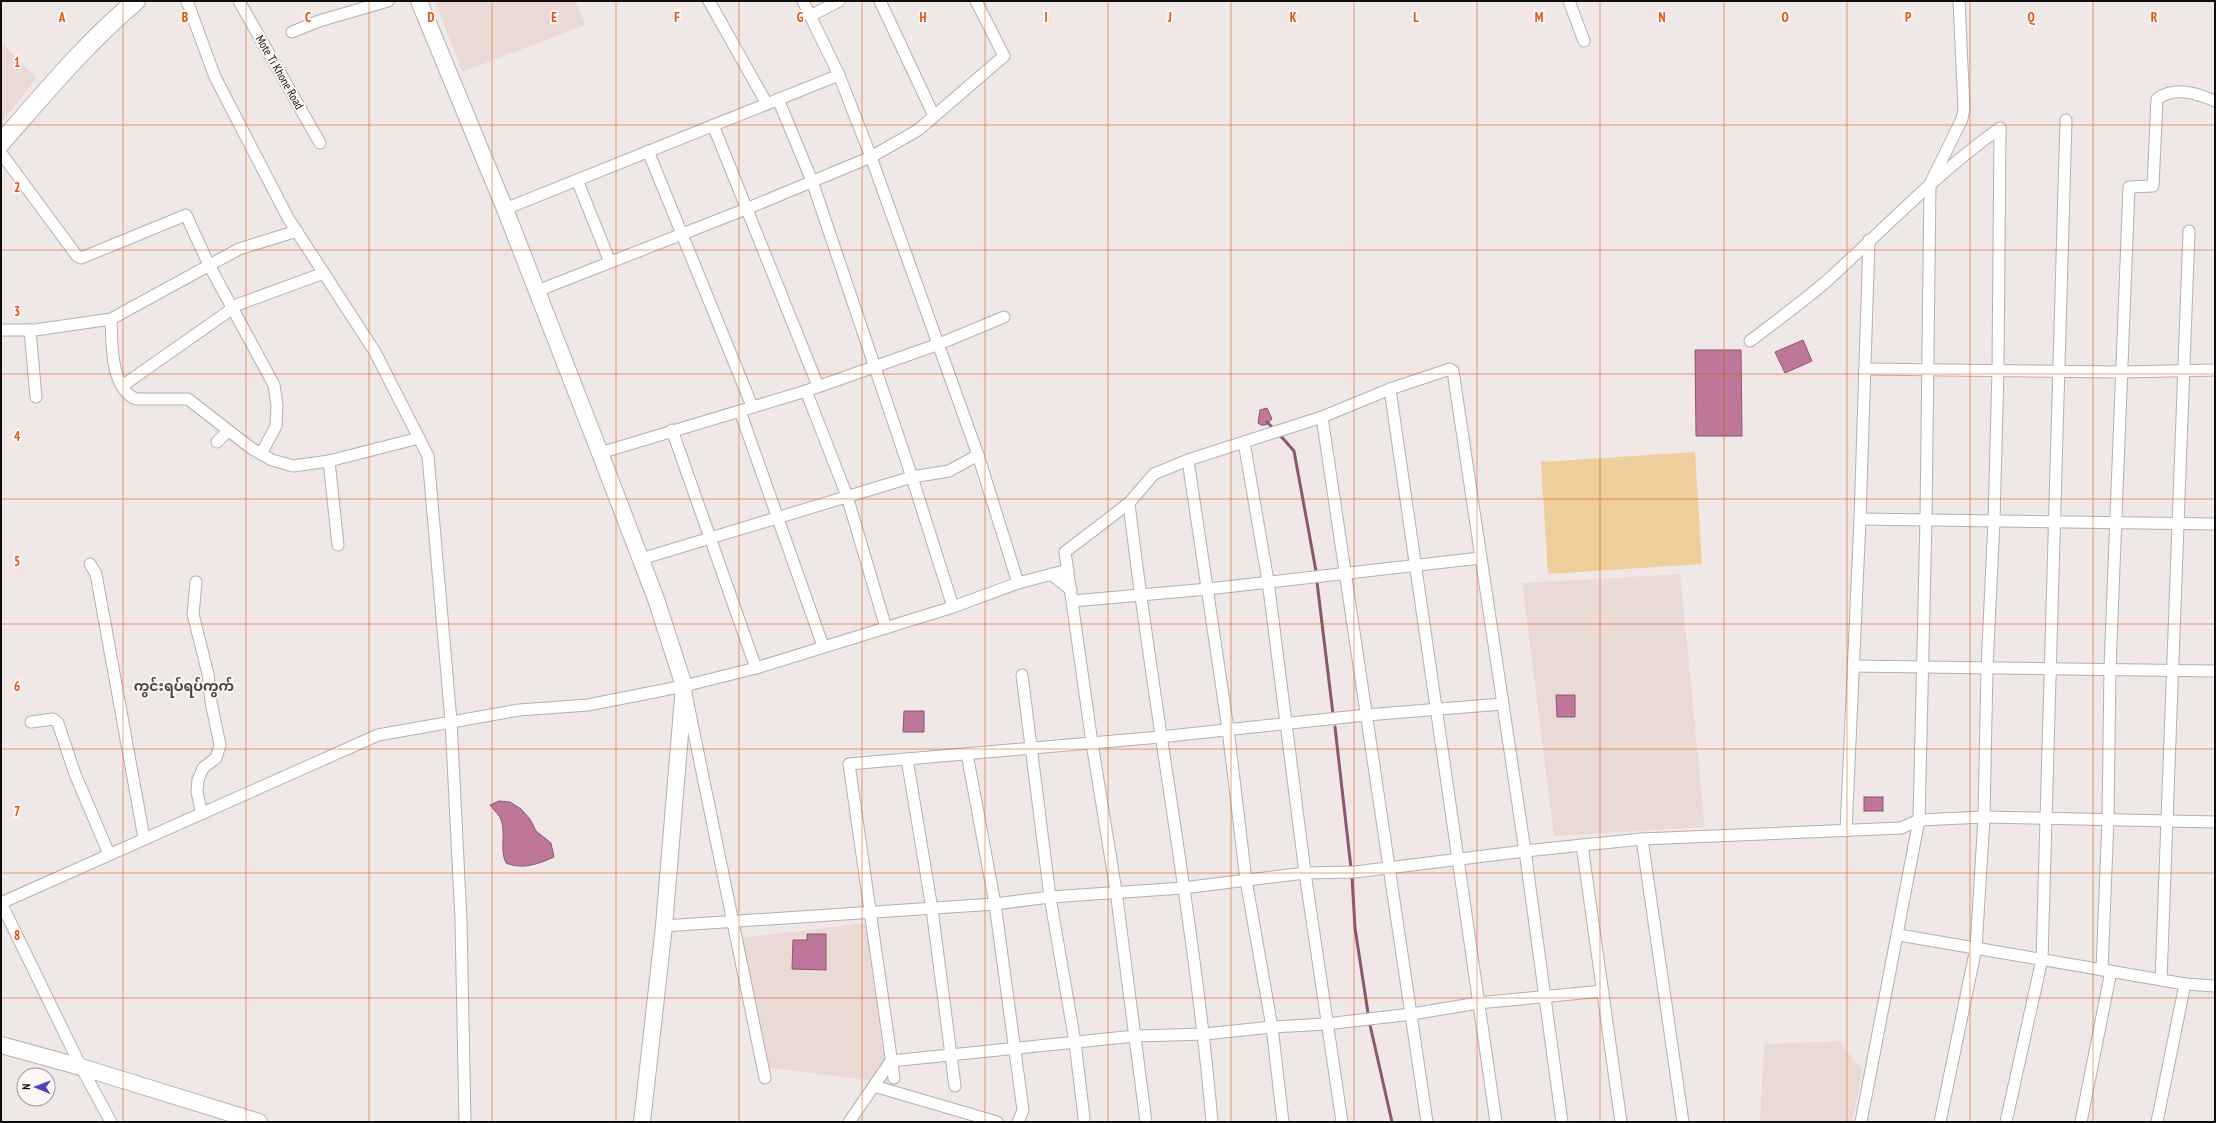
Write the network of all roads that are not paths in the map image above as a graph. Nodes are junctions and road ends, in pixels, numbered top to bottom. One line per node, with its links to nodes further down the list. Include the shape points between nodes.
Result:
1 (136, 1): 23 (main road, via 112,21 68,67)
2 (187, 1): 33 (street, via 215,77)
3 (239, 1): 24 (street, Mote Ti Khone Road)
4 (388, 1): 14 (street, via 319,21)
5 (419, 1): 32 (main road)
6 (709, 1): 19 (street)
7 (803, 1): 13 (street)
8 (838, 1): 13 (street)
9 (880, 1): 20 (street)
10 (976, 1): 20 (street, via 1004,56)
11 (1569, 1): 15 (street)
12 (1959, 1): 30 (street, via 1964,109 1962,120)
13 (810, 16): 16 (street)
14 (292, 32)
15 (1584, 41)
16 (839, 74): 17 (street); 27 (street)
17 (778, 99): 19 (street); 29 (street)
18 (2215, 101): 55 (street, via 2190,92 2166,93 2157,99 2152,186 2129,187)
19 (767, 104): 22 (street)
20 (934, 116): 27 (street, via 918,130)
21 (2066, 120): 53 (street)
22 (713, 126): 25 (street); 31 (street)
23 (1, 143)
24 (320, 143)
25 (648, 151): 28 (street); 35 (street)
26 (1, 153): 38 (street, via 77,256 81,258 185,214)
27 (871, 157): 29 (street); 47 (street)
28 (577, 180): 32 (street); 37 (street)
29 (812, 181): 31 (street); 48 (street)
30 (1930, 184): 36 (street); 50 (street); 51 (street, via 1968,151 2000,128)
31 (746, 208): 35 (street); 57 (street)
32 (505, 209): 40 (main road)
33 (297, 231): 38 (street, via 239,249); 39 (street)
34 (2189, 231): 54 (street)
35 (682, 233): 37 (street); 61 (street)
36 (1869, 240): 46 (street, via 1828,280); 49 (street)
37 (610, 262): 40 (street)
38 (209, 265): 41 (street); 43 (street)
39 (324, 273): 41 (street); 66 (street, via 375,352)
40 (537, 291): 69 (main road)
41 (233, 308): 56 (street); 70 (street, via 274,385 277,405 276,426)
42 (1004, 317): 47 (street)
43 (111, 318): 45 (street); 56 (street, via 112,359)
44 (1, 330): 45 (street)
45 (30, 330): 60 (street)
46 (1750, 341)
47 (939, 344): 48 (street); 71 (street)
48 (874, 366): 57 (street); 74 (street)
49 (1865, 369): 50 (street); 78 (street)
50 (1928, 369): 51 (street); 79 (street)
51 (1998, 370): 53 (street); 80 (street)
52 (2215, 370): 54 (street)
53 (2059, 371): 55 (street); 81 (street)
54 (2183, 371): 55 (street); 83 (street)
55 (2121, 372): 82 (street)
56 (122, 386): 65 (street, via 136,399 188,399)
57 (818, 386): 59 (street)
58 (1390, 389): 63 (street); 87 (street, via 1452,369); 90 (street)
59 (806, 391): 61 (street); 75 (street)
60 (36, 397)
61 (752, 406): 62 (street)
62 (740, 411): 64 (street); 77 (street)
63 (1322, 417): 68 (street); 92 (street)
64 (672, 430): 69 (street); 85 (street)
65 (228, 431): 67 (street); 70 (street)
66 (419, 438): 73 (street); 117 (street, via 428,456)
67 (217, 442)
68 (1244, 442): 72 (street); 94 (street)
69 (600, 452): 88 (main road)
70 (261, 454): 73 (street, via 293,466)
71 (978, 455): 74 (street, via 949,471); 96 (street)
72 (1188, 460): 76 (street, via 1154,474); 97 (street)
73 (329, 462): 86 (street)
74 (912, 477): 75 (street); 101 (street)
75 (847, 496): 77 (street); 102 (street)
76 (1129, 503): 91 (street, via 1064,552); 99 (street)
77 (777, 517): 85 (street); 103 (street)
78 (1860, 519): 79 (street); 104 (street)
79 (1926, 519): 80 (street); 105 (street)
80 (1994, 521): 81 (street); 107 (street)
81 (2056, 522): 82 (street); 108 (street)
82 (2117, 523): 83 (street); 109 (street)
83 (2180, 524): 84 (street); 110 (street)
84 (2215, 524)
85 (709, 538): 88 (street); 106 (street)
86 (338, 545)
87 (1480, 558): 90 (street); 114 (street)
88 (640, 559): 113 (main road)
89 (90, 564): 134 (street, via 96,574)
90 (1415, 565): 92 (street); 115 (street)
91 (1068, 570): 93 (street); 98 (street)
92 (1346, 572): 94 (street); 116 (street)
93 (1051, 574): 96 (street); 98 (street)
94 (1268, 581): 97 (street); 119 (street)
95 (196, 582): 126 (street, via 193,614 208,674 210,702 220,745 216,758 203,768 198,780 197,792)
96 (1018, 583): 101 (street)
97 (1208, 589): 99 (street); 120 (street)
98 (1071, 590): 100 (street)
99 (1140, 596): 100 (street); 121 (street)
100 (1073, 601): 122 (street)
101 (953, 607): 102 (street)
102 (886, 628): 103 (street)
103 (823, 646): 106 (street)
104 (1853, 666): 105 (street); 133 (street)
105 (1923, 667): 107 (street); 130 (street)
106 (756, 668): 113 (street)
107 (1987, 668): 108 (street); 127 (street)
108 (2049, 668): 109 (street); 128 (street)
109 (2110, 668): 110 (street); 129 (street)
110 (2173, 670): 111 (street); 131 (street)
111 (2215, 670)
112 (1022, 675): 123 (street)
113 (684, 686): 117 (street, via 588,705 519,710); 150 (street); 151 (main road)
114 (1502, 704): 115 (street); 137 (street)
115 (1436, 709): 116 (street); 139 (street)
116 (1366, 715): 119 (street); 140 (street)
117 (451, 721): 126 (street, via 378,735); 180 (street, via 461,920)
118 (31, 722): 138 (street, via 53,719 58,723)
119 (1284, 725): 120 (street); 141 (street)
120 (1228, 729): 121 (street); 142 (street)
121 (1160, 737): 122 (street); 143 (street)
122 (1092, 744): 123 (street); 144 (street)
123 (1031, 748): 124 (street); 145 (street)
124 (967, 754): 125 (street); 147 (street)
125 (907, 759): 148 (street); 149 (street, via 849,766)
126 (202, 814): 134 (street)
127 (1984, 817): 128 (street); 130 (street); 153 (street)
128 (2046, 818): 129 (street); 154 (street)
129 (2108, 819): 131 (street); 155 (street)
130 (1919, 820): 133 (street, via 1901,828); 152 (street)
131 (2167, 820): 132 (street); 156 (street)
132 (2215, 822)
133 (1846, 831): 135 (street)
134 (144, 838): 138 (street)
135 (1642, 839): 136 (street); 193 (street)
136 (1582, 844): 137 (street); 159 (street)
137 (1525, 850): 139 (street); 160 (street)
138 (109, 854): 146 (street)
139 (1458, 858): 140 (street); 161 (street)
140 (1389, 867): 141 (street, via 1351,872); 162 (street)
141 (1305, 873): 142 (street); 163 (street)
142 (1246, 880): 143 (street); 164 (street)
143 (1183, 888): 144 (street); 165 (street)
144 (1116, 891): 145 (street); 166 (street)
145 (1050, 897): 147 (street); 167 (street)
146 (1, 903): 172 (street)
147 (995, 904): 148 (street); 169 (street)
148 (932, 908): 149 (street); 170 (street)
149 (871, 912): 150 (street); 171 (street)
150 (733, 923): 151 (street); 173 (street)
151 (664, 926): 181 (main road)
152 (1899, 935): 153 (street); 194 (street)
153 (1976, 948): 154 (street); 195 (street)
154 (2042, 960): 155 (street); 196 (street)
155 (2106, 970): 156 (street); 197 (street)
156 (2161, 980): 157 (street)
157 (2185, 984): 158 (street); 198 (street)
158 (2215, 986)
159 (1603, 991): 160 (street); 192 (street)
160 (1544, 997): 161 (street); 191 (street)
161 (1478, 1003): 162 (street); 190 (street)
162 (1412, 1014): 163 (street); 189 (street)
163 (1326, 1024): 164 (street); 188 (street)
164 (1272, 1026): 165 (street); 187 (street)
165 (1205, 1034): 166 (street); 186 (street)
166 (1135, 1036): 167 (street); 185 (street)
167 (1074, 1042): 169 (street); 177 (street)
168 (1, 1045): 172 (main road)
169 (1014, 1048): 170 (street); 184 (street, via 1023,1110)
170 (951, 1054): 171 (street); 176 (street)
171 (891, 1061): 174 (street); 175 (street)
172 (81, 1067): 178 (street); 179 (main road)
173 (765, 1078)
174 (894, 1078)
175 (874, 1086): 182 (street); 183 (street)
176 (955, 1086)
177 (1084, 1118)
178 (111, 1122)
179 (259, 1122)
180 (465, 1122)
181 (642, 1122)
182 (850, 1122)
183 (997, 1122)
184 (1018, 1122)
185 (1146, 1122)
186 (1212, 1122)
187 (1283, 1122)
188 (1342, 1122)
189 (1426, 1122)
190 (1496, 1122)
191 (1562, 1122)
192 (1621, 1122)
193 (1683, 1122)
194 (1863, 1122)
195 (1940, 1122)
196 (2006, 1122)
197 (2081, 1122)
198 (2157, 1122)

